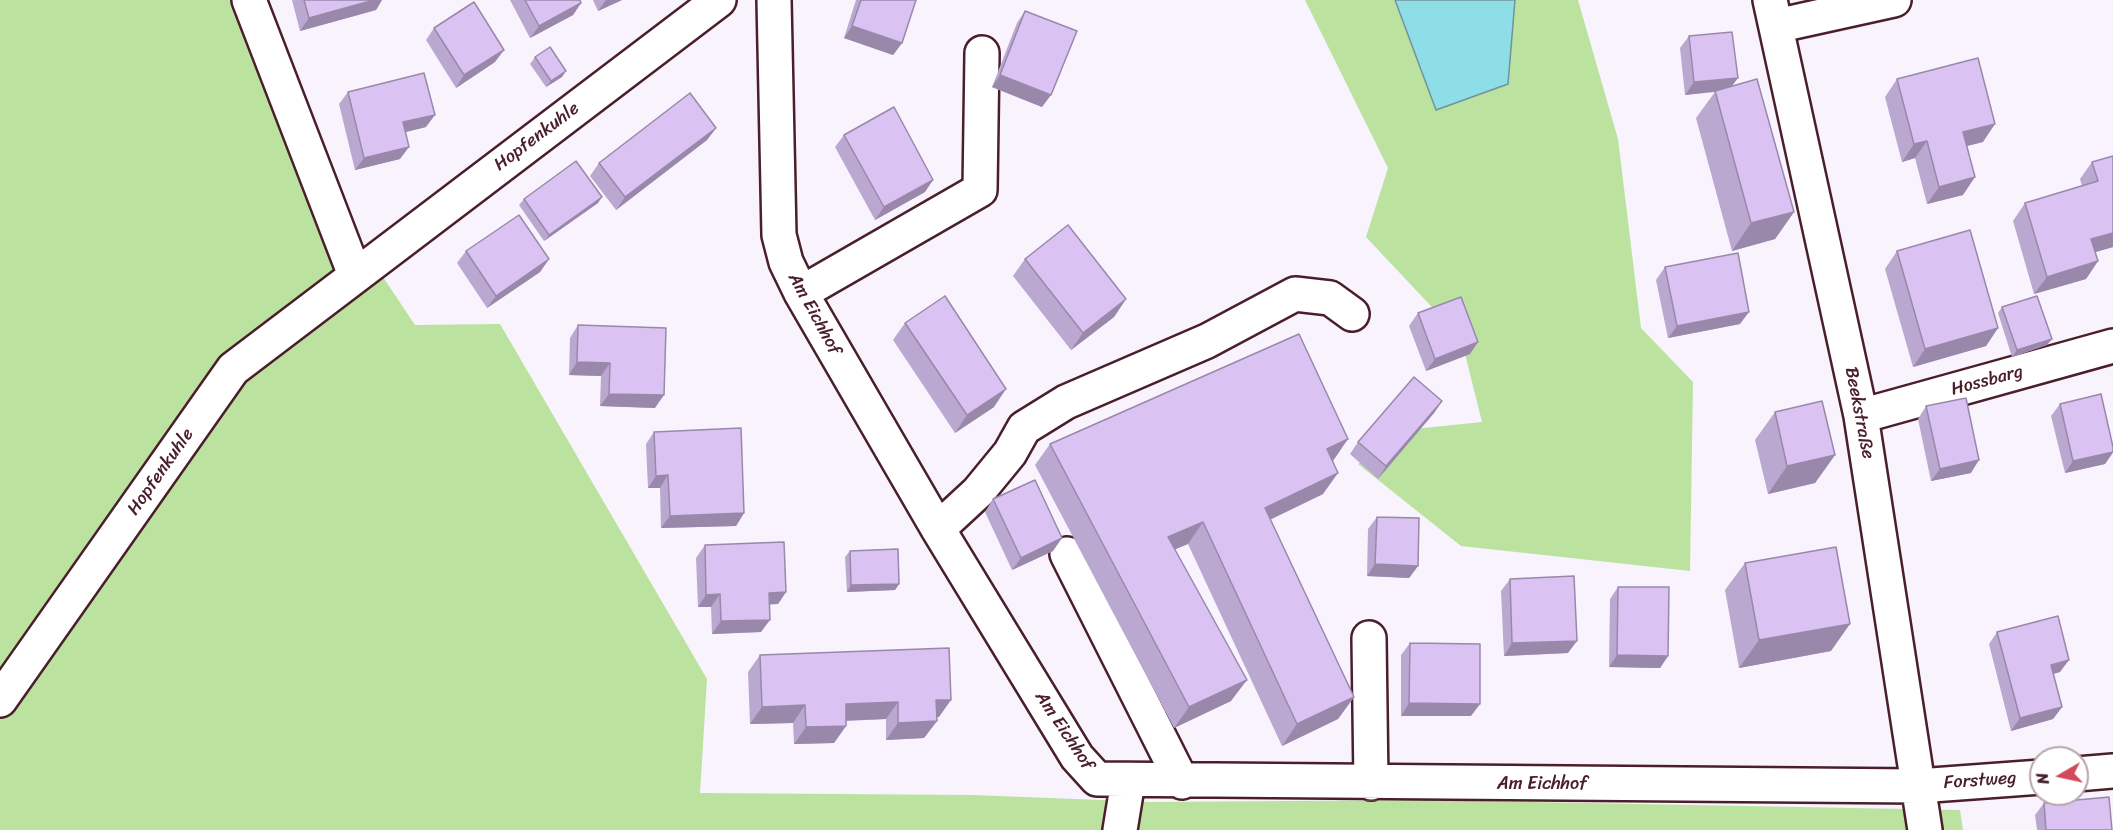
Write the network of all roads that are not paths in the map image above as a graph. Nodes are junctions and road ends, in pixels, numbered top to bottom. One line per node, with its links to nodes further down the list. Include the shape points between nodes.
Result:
1 (249, 0): 7 (street)
2 (719, 0): 7 (street, Hopfenkuhle)
3 (774, 0): 8 (street, Am Eichhof, via 779,236)
4 (1894, 0): 5 (street)
5 (1773, 13): 11 (street, Beekstraße)
6 (982, 53): 8 (street, via 980,190)
7 (355, 275): 15 (street, Hopfenkuhle, via 233,369)
8 (801, 293): 12 (street, Am Eichhof)
9 (1352, 314): 12 (street, via 1330,298 1295,294 1207,341 1066,402 1024,428 1011,453 978,492)
10 (2113, 346): 11 (street, Hossbarg)
11 (1861, 416): 22 (street, Beekstraße)
12 (938, 529): 19 (street, Am Eichhof, via 1077,757 1097,779)
13 (1067, 554): 20 (street)
14 (1369, 638): 21 (street)
15 (0, 700)
16 (2113, 771): 17 (street)
17 (2089, 773)
18 (2029, 778): 22 (street, Forstweg)
19 (1128, 781): 20 (street, Am Eichhof); 23 (street)
20 (1182, 782): 21 (street, Am Eichhof)
21 (1371, 783): 22 (street, Am Eichhof)
22 (1918, 786): 24 (street, Beekstraße)
23 (1120, 830)
24 (1925, 830)

